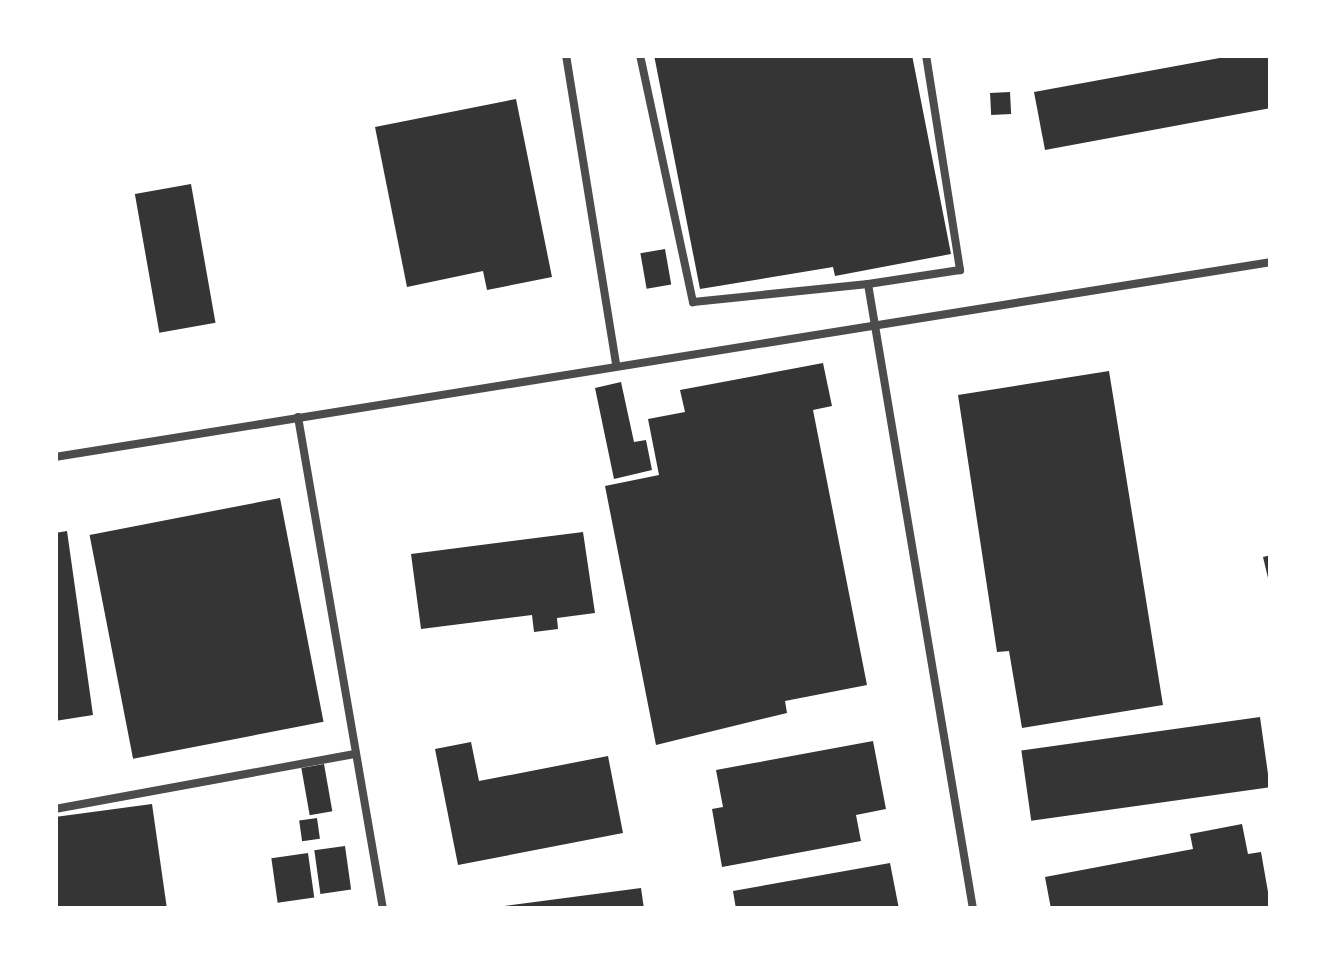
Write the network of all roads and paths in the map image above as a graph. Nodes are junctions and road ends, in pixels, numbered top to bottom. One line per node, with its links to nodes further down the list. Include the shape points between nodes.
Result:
1 (566, 55): 7 (lane)
2 (640, 55): 5 (lane, via 693,302)
3 (926, 55): 5 (lane, via 960,270)
4 (1271, 262): 6 (lane)
5 (868, 284): 6 (lane)
6 (875, 329): 7 (lane); 13 (lane)
7 (616, 364): 8 (lane)
8 (298, 417): 9 (lane); 10 (lane)
9 (55, 458)
10 (356, 754): 11 (lane); 12 (lane)
11 (55, 810)
12 (383, 909)
13 (973, 909)

